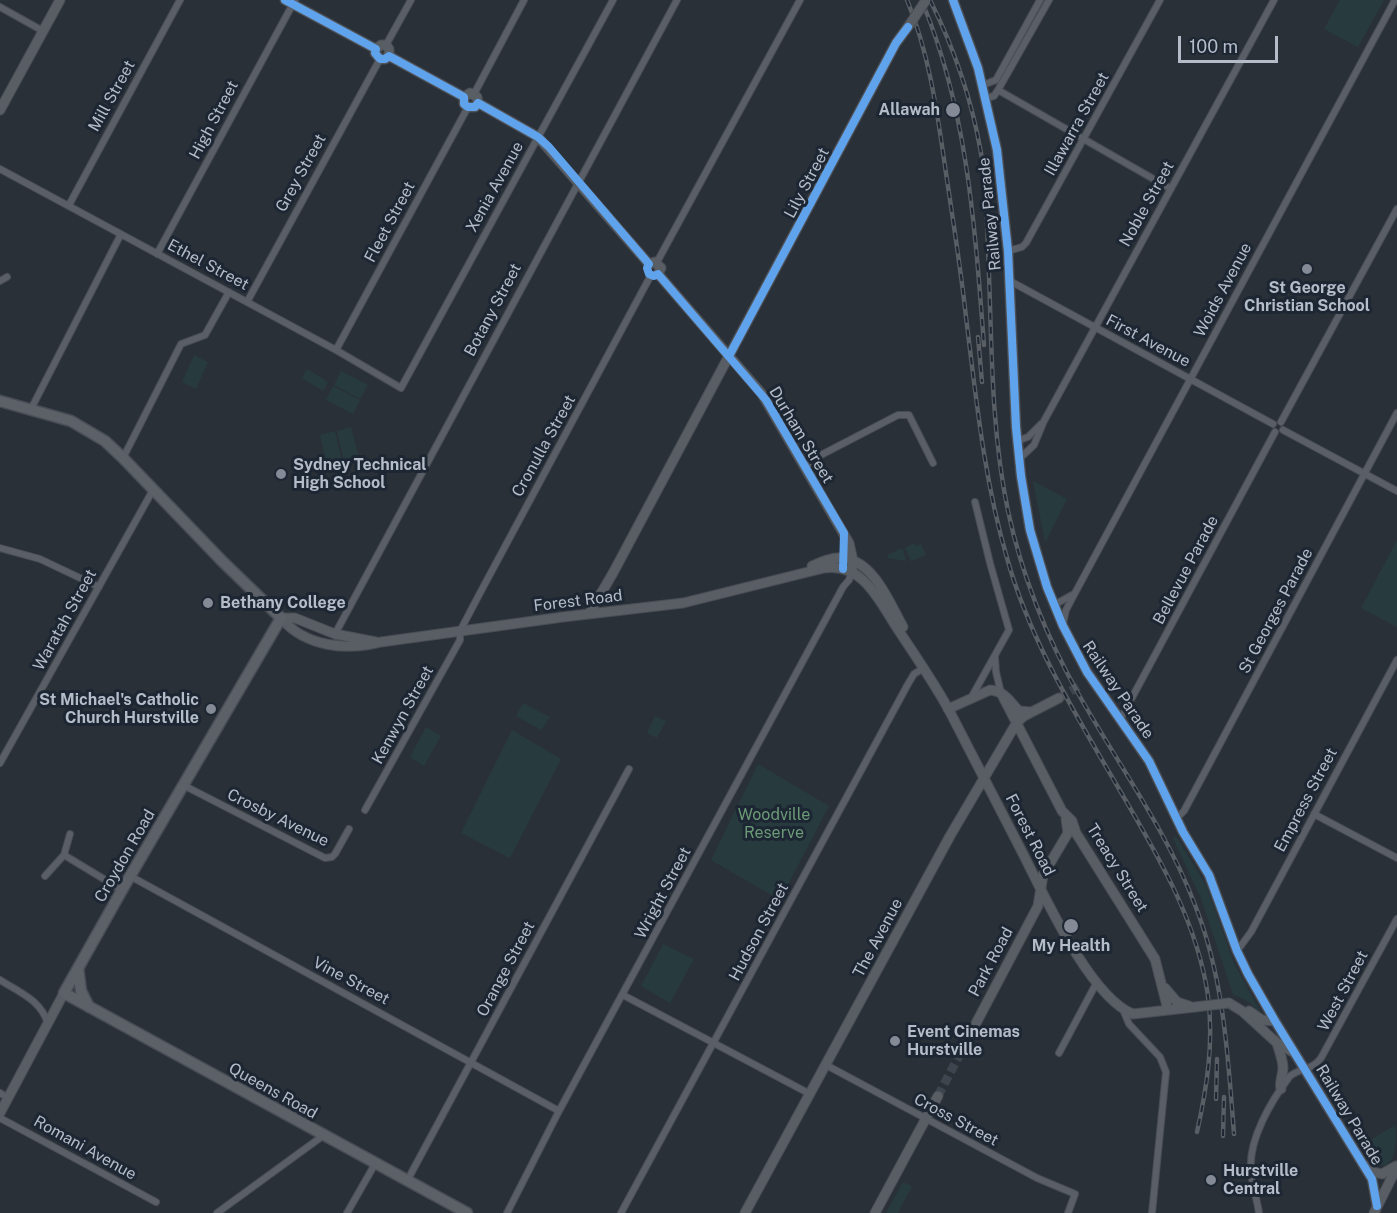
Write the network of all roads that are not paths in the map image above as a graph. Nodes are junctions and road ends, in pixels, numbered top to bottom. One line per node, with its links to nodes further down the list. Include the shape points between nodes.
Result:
1 (60, 0): 17 (street)
2 (180, 0): 34 (street, Mill Street)
3 (411, 0): 18 (street)
4 (524, 0): 25 (street)
5 (613, 0): 29 (street, Xenia Avenue)
6 (677, 0): 32 (street, Botany Street)
7 (800, 0): 39 (street)
8 (926, 0): 46 (street, Lily Street, bridge, via 893,48)
9 (953, 0): 22 (street, Railway Parade)
10 (1040, 0): 21 (street)
11 (1049, 0): 23 (street)
12 (1160, 0): 30 (street, Illawarra Street)
13 (1274, 0): 33 (street, Noble Street)
14 (1395, 0): 47 (street, Woids Avenue)
15 (291, 1): 19 (street); 38 (street, High Street)
16 (0, 7): 17 (street)
17 (43, 31): 28 (street)
18 (386, 45): 19 (street); 20 (street, via 389,49)
19 (376, 49): 20 (street, via 375,53)
20 (384, 57): 24 (street); 43 (street, Grey Street)
21 (993, 82): 22 (street); 23 (street)
22 (983, 85): 26 (street, Railway Parade)
23 (998, 90): 26 (street); 30 (street)
24 (464, 97): 25 (street, via 470,93); 27 (street)
25 (476, 98): 27 (street, via 475,107); 29 (street)
26 (986, 98): 37 (street, Railway Parade, via 1002,180)
27 (468, 107): 45 (street, Fleet Street)
28 (0, 110)
29 (538, 137): 32 (street); 48 (street, Xenia Avenue)
30 (1083, 140): 33 (street); 37 (street, Illawarra Street, via 1026,243)
31 (0, 169): 34 (street, Ethel Street)
32 (578, 181): 39 (street); 77 (street, Botany Street)
33 (1171, 189): 44 (street, Noble Street)
34 (69, 206): 36 (street, Ethel Street)
35 (1397, 209): 53 (street)
36 (121, 234): 38 (street, Ethel Street); 50 (street)
37 (1008, 251): 41 (street, Railway Parade)
38 (158, 254): 42 (street, Ethel Street)
39 (653, 263): 40 (street, via 647,270)
40 (655, 275): 46 (street, Durham Street); 76 (street, Cronulla Street)
41 (1010, 281): 44 (street, First Avenue); 57 (street, Railway Parade)
42 (229, 292): 43 (street, Ethel Street); 58 (street, via 205,335 182,344)
43 (247, 302): 45 (street, Ethel Street)
44 (1094, 328): 47 (street, First Avenue); 52 (street, Noble Street)
45 (336, 350): 48 (street, Ethel Street)
46 (729, 356): 61 (street, Durham Street, via 762,394); 73 (street, Lily Street)
47 (1190, 379): 54 (street, First Avenue); 71 (street, Woids Avenue)
48 (401, 388)
49 (0, 401): 50 (main road, Forest Road)
50 (31, 408): 58 (main road, Forest Road, via 82,426)
51 (1397, 413): 62 (street, St Georges Parade)
52 (1044, 421): 57 (street, Noble Street, via 1028,437); 59 (street, Noble Street, via 1034,444)
53 (1281, 422): 54 (street); 55 (street)
54 (1273, 424): 56 (street)
55 (1283, 430): 56 (street); 62 (street)
56 (1275, 432): 92 (street, Bellevue Parade)
57 (1017, 441): 59 (street, Railway Parade)
58 (123, 458): 63 (main road, Forest Road)
59 (1019, 459): 72 (street, Railway Parade, via 1030,530)
60 (933, 463): 61 (street, via 914,422 905,414)
61 (805, 467): 67 (street, Durham Street, via 844,534)
62 (1364, 473): 64 (street); 103 (street, St Georges Parade, via 1184,811)
63 (153, 490): 70 (street, Waratah Street); 74 (main road, Forest Road)
64 (1397, 490)
65 (975, 502): 79 (street, via 1008,621 1007,634)
66 (0, 548): 70 (street, via 40,559)
67 (848, 560): 68 (street, Durham Street); 69 (street, Forest Road, via 824,561); 81 (street, Forest Road, via 872,575)
68 (848, 570): 69 (street, Forest Road, via 824,568); 81 (street, Forest Road, via 867,584); 119 (street, Wright Street, via 843,587)
69 (776, 580): 73 (street, Forest Road, via 683,603)
70 (99, 586): 96 (street, Waratah Street)
71 (1075, 593): 72 (street); 75 (street, Woids Avenue)
72 (1054, 605): 75 (street, Railway Parade)
73 (589, 614): 76 (street, Forest Road)
74 (280, 618): 77 (street, Forest Road, via 295,618); 78 (street, Forest Road, via 290,629 330,645 362,647); 99 (main road, Croydon Road)
75 (1063, 626): 84 (street, Railway Parade)
76 (460, 631): 78 (street, Forest Road); 100 (street, Kenwyn Street, via 460,640)
77 (335, 634): 78 (street, Forest Road)
78 (381, 642)
79 (995, 656): 82 (street); 83 (street)
80 (1397, 660): 102 (street, Empress Street)
81 (924, 668): 87 (street, Forest Road); 128 (street, Hudson Street, via 908,684)
82 (982, 675): 83 (street); 89 (street)
83 (998, 678): 86 (street)
84 (1091, 680): 85 (street); 92 (street, Railway Parade)
85 (1081, 685)
86 (1001, 693): 89 (street, via 990,690); 91 (street, via 1019,711); 93 (street, Treacy Street)
87 (940, 694): 89 (street, via 954,700); 90 (street, Forest Road)
88 (1059, 698): 91 (street)
89 (968, 699): 90 (street)
90 (948, 709): 98 (street, Forest Road)
91 (1036, 711): 93 (street); 95 (street, via 1027,719)
92 (1120, 720): 103 (street, Railway Parade, via 1149,761)
93 (1017, 722): 94 (street, The Avenue); 95 (street, Treacy Street)
94 (1006, 742): 95 (street, via 1021,740); 98 (street, The Avenue)
95 (1030, 748): 101 (street, Treacy Street)
96 (0, 763)
97 (629, 769): 132 (street, Orange Street)
98 (984, 777): 111 (street, Forest Road); 133 (street, The Avenue)
99 (183, 785): 104 (street, Crosby Avenue, via 325,858 335,854); 109 (main road, Croydon Road)
100 (365, 810)
101 (1062, 811): 111 (street, Park Road, via 1068,833 1043,875); 117 (street, Treacy Street, via 1072,821 1152,953)
102 (1314, 814): 107 (street); 113 (street, Empress Street)
103 (1176, 819): 113 (street, Railway Parade, via 1209,875)
104 (349, 829)
105 (70, 834): 106 (street)
106 (64, 855): 108 (street); 110 (street)
107 (1397, 858)
108 (45, 876)
109 (130, 876): 110 (main road, Croydon Road); 132 (street, Vine Street)
110 (122, 890): 114 (main road, Croydon Road)
111 (1041, 891): 116 (street, Forest Road, via 1062,932); 129 (street, Park Road, via 1035,912)
112 (1397, 919): 134 (street, West Street, via 1321,1058)
113 (1237, 951): 125 (street, Railway Parade)
114 (78, 966): 118 (main road, Croydon Road); 121 (main road, via 81,991)
115 (0, 980): 126 (street, via 39,1005)
116 (1097, 981): 122 (street, Forest Road); 130 (street)
117 (1163, 985): 123 (street, via 1177,1002); 124 (street, Treacy Street)
118 (64, 993): 121 (main road, Queens Road); 126 (street, Croydon Road)
119 (623, 995): 128 (street); 139 (street, Wright Street)
120 (1228, 1003): 123 (street, bridge); 125 (street, via 1240,1004 1262,1020); 127 (street)
121 (89, 1007): 143 (main road, Queens Road)
122 (1121, 1007): 124 (street, via 1133,1014); 158 (street, Forest Road, via 1128,1022 1160,1057 1166,1072)
123 (1195, 1007): 124 (street)
124 (1168, 1010)
125 (1275, 1021): 131 (street, Railway Parade)
126 (48, 1024): 137 (street, Croydon Road)
127 (1276, 1043): 131 (street); 135 (street, via 1283,1070)
128 (714, 1044): 136 (street); 154 (street, Hudson Street)
129 (964, 1046)
130 (1059, 1053)
131 (1295, 1054): 134 (street, Railway Parade)
132 (471, 1062): 139 (street, Vine Street); 147 (street, Orange Street)
133 (826, 1065): 136 (street, The Avenue); 142 (street, Cross Street)
134 (1306, 1070): 135 (street, West Street, via 1293,1073); 144 (street, Railway Parade)
135 (1281, 1089): 159 (street, via 1252,1148 1252,1180)
136 (810, 1094): 155 (street, The Avenue)
137 (4, 1095): 140 (street, Croydon Road)
138 (938, 1096): 142 (street)
139 (560, 1111): 153 (street, Wright Street)
140 (0, 1113)
141 (0, 1118): 148 (street, Romani Avenue)
142 (925, 1119): 156 (street); 157 (street, Cross Street, via 1075,1194)
143 (324, 1136): 145 (main road, Queens Road); 150 (street)
144 (1362, 1162): 146 (street, via 1378,1174); 149 (street, Railway Parade, via 1372,1179)
145 (375, 1164): 147 (main road, Queens Road); 151 (street)
146 (1397, 1166): 149 (street)
147 (407, 1181): 152 (main road, Queens Road)
148 (156, 1202)
149 (1376, 1210)
150 (217, 1213)
151 (347, 1213)
152 (467, 1213)
153 (507, 1213)
154 (621, 1213)
155 (745, 1213)
156 (875, 1213)
157 (1068, 1213)
158 (1152, 1213)
159 (1259, 1213)

